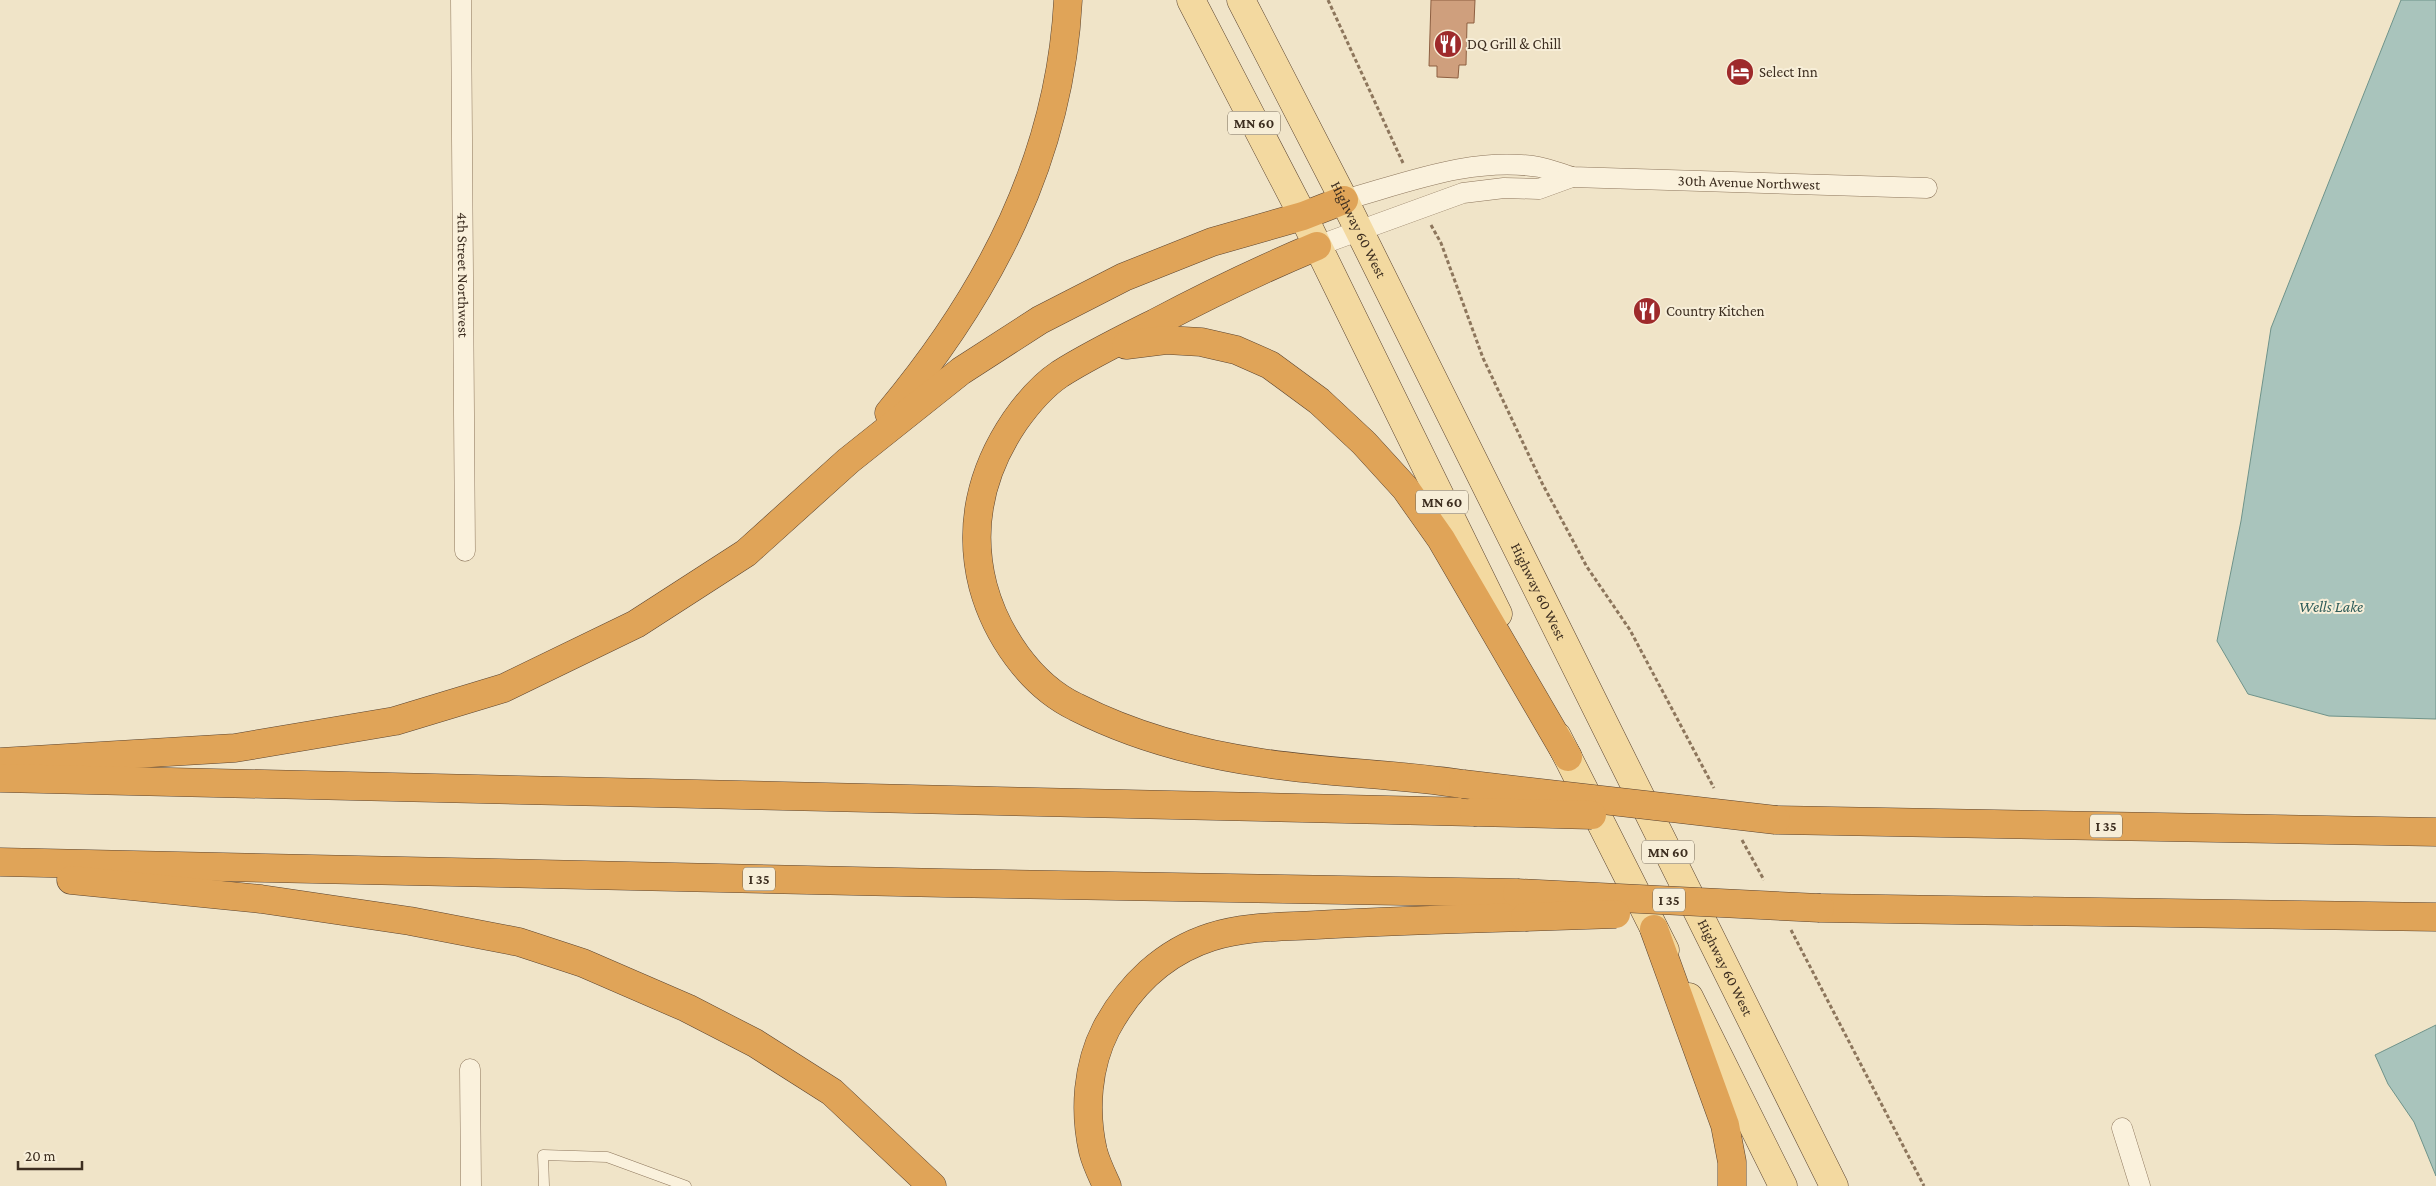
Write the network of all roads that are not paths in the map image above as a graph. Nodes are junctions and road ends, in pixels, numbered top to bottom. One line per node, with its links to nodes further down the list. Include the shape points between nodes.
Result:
1 (461, 0): 13 (street, 4th Street Northwest)
2 (1068, 0): 12 (highway, via 1066,34 1054,102 1026,193 992,265 921,374)
3 (1191, 0): 8 (main road, MN 60)
4 (1241, 0): 7 (main road, Highway 60 West / MN 60)
5 (1572, 178): 6 (street, 30th Avenue Northwest); 7 (street, 30th Avenue Northwest, via 1539,167 1500,165 1412,180); 9 (street, 30th Avenue Northwest, via 1539,189 1504,188 1463,193)
6 (1927, 188)
7 (1344, 200): 8 (highway); 9 (main road, Highway 60 West / MN 60)
8 (1302, 216): 10 (main road, MN 60); 12 (highway, via 1212,242 1133,274 1040,320 961,370)
9 (1359, 231): 10 (street, 30th Avenue Northwest); 33 (main road, Highway 60 West / MN 60)
10 (1317, 246): 11 (highway, via 1177,311); 14 (main road, MN 60)
11 (1096, 354): 14 (highway, via 1139,343 1166,340 1201,342 1236,350 1270,365 1319,401 1364,442 1405,488 1441,539); 17 (highway, bridge, via 1058,376 1026,405 1001,441 984,480 976,522 978,566 989,609 1016,654 1039,681 1073,706 1113,724 1187,747 1263,763 1423,778)
12 (848, 461): 15 (highway, via 746,554 636,624 504,688 395,722 235,748)
13 (465, 550)
14 (1568, 758): 23 (main road, MN 60)
15 (0, 762)
16 (0, 778): 17 (highway, I 35, bridge)
17 (1776, 820): 18 (highway, I 35)
18 (2436, 832)
19 (0, 862): 21 (highway, I 35, via 944,883)
20 (0, 872): 29 (highway, via 261,899 410,921 519,942 583,963 687,1008 755,1042 832,1092)
21 (1521, 905): 22 (highway, bridge); 30 (highway, via 1388,921 1250,929 1211,937 1176,953 1145,975 1119,1005 1101,1039 1091,1076 1087,1115 1093,1153)
22 (2436, 917)
23 (1654, 929): 31 (highway, via 1725,1125 1732,1162); 32 (main road, MN 60)
24 (470, 1069): 26 (street)
25 (2122, 1128): 34 (street)
26 (470, 1186)
27 (544, 1186): 28 (lane, via 543,1155 606,1157)
28 (686, 1186)
29 (932, 1186)
30 (1107, 1186)
31 (1732, 1186)
32 (1783, 1186)
33 (1834, 1186)
34 (2140, 1186)

